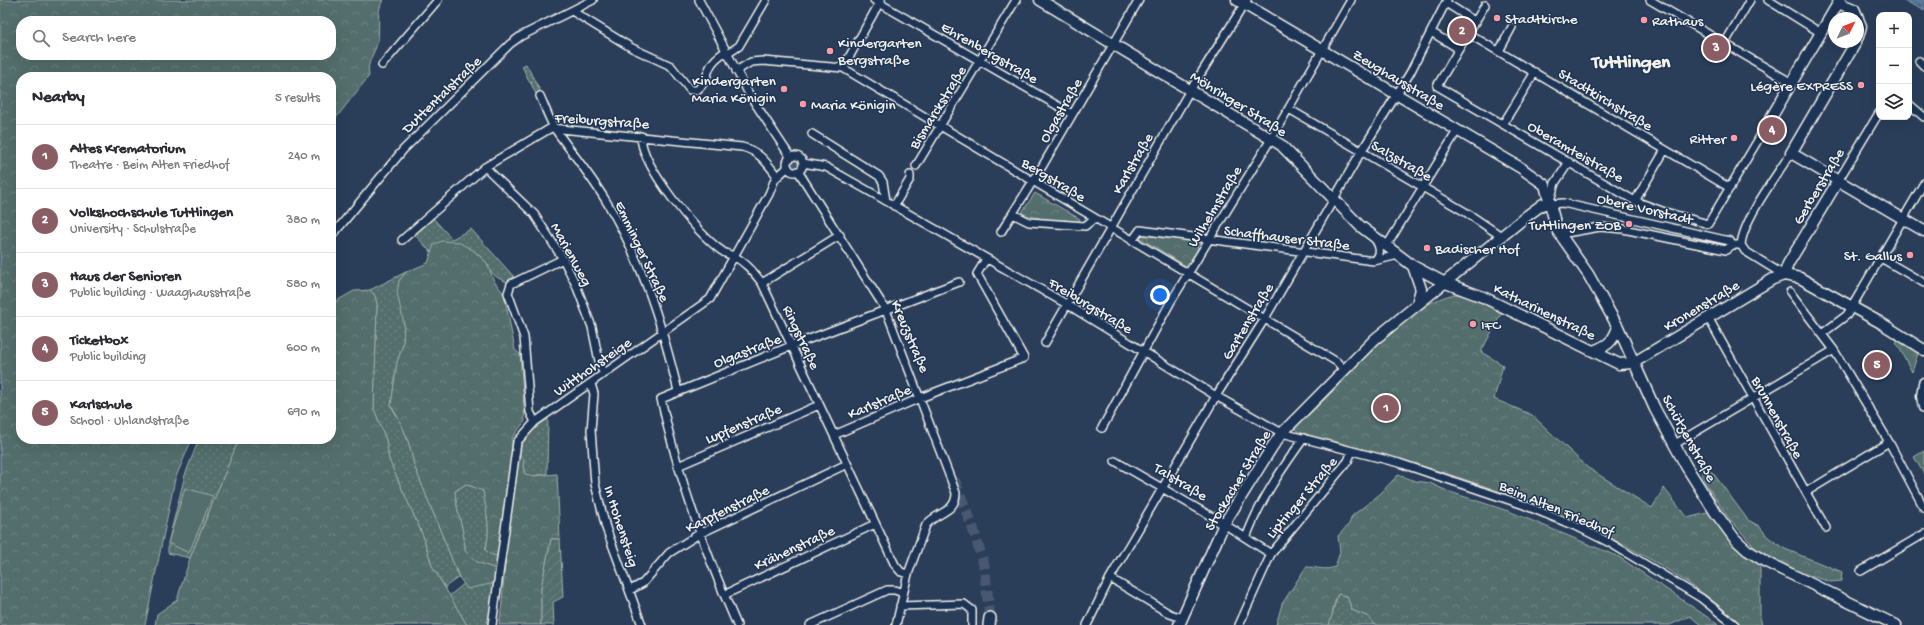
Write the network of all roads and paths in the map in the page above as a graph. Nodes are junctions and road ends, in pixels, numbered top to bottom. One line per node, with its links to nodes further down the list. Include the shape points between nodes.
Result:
1 (438, 0): 32 (street)
2 (593, 0): 17 (street, Duttentalstraße)
3 (699, 0): 30 (street)
4 (766, 0): 30 (street, via 739,46)
5 (1016, 0): 31 (street, Bismarckstraße)
6 (1040, 0): 25 (street, Möhringer Straße)
7 (1139, 0): 25 (street, Olgastraße)
8 (1351, 0): 28 (street, Wilhelmstraße)
9 (1650, 0): 24 (street)
10 (1750, 0): 24 (street)
11 (1768, 0): 22 (street)
12 (878, 1): 31 (street, Ehrenbergstraße); 33 (street)
13 (1243, 1): 28 (street, Zeughausstraße); 37 (street, Karlstraße)
14 (1837, 1): 18 (street); 22 (street)
15 (1447, 2): 19 (street, Gartenstraße); 21 (street, Gartenstraße)
16 (1485, 5): 19 (street)
17 (572, 11): 30 (street, via 632,48 671,66 690,90 702,87 710,66); 81 (street, Duttentalstraße, via 510,44 403,150)
18 (1855, 12)
19 (1476, 22): 23 (street)
20 (1512, 27): 29 (street)
21 (1431, 32): 27 (street); 38 (street, Gartenstraße)
22 (1820, 33): 36 (street)
23 (1469, 34): 27 (street); 29 (street, Stadtkirchstraße)
24 (1726, 43): 36 (street)
25 (1114, 44): 37 (street, Möhringer Straße); 42 (street, Olgastraße)
26 (1852, 48): 55 (street)
27 (1459, 49): 45 (street, Oberamteistraße, via 1437,86)
28 (1322, 51): 38 (street, Zeughausstraße); 41 (street, Wilhelmstraße)
29 (1499, 51): 35 (street, Stadtkirchstraße)
30 (727, 52): 34 (street)
31 (980, 61): 42 (street, Ehrenbergstraße); 46 (street, Bismarckstraße)
32 (382, 65)
33 (843, 68): 34 (street, Bergstraße, via 763,61 751,62); 46 (street, Bergstraße)
34 (736, 71): 56 (street)
35 (1535, 72): 45 (street); 53 (street, Stadtkirchstraße)
36 (1792, 83): 50 (street)
37 (1190, 90): 52 (street, Möhringer Straße); 79 (street, Karlstraße)
38 (1397, 94): 48 (street, Zeughausstraße); 54 (street, Gartenstraße)
39 (540, 96): 47 (street, Emminger Straße)
40 (1912, 106): 43 (street)
41 (1289, 109): 52 (street, Wilhelmstraße); 54 (street, Salzstraße)
42 (1072, 114): 66 (street, Olgastraße)
43 (1924, 116)
44 (1876, 118): 65 (street, Gerberstraße)
45 (1503, 124): 58 (street, Oberamteistraße)
46 (940, 127): 59 (street, Bismarckstraße); 66 (street, Bergstraße)
47 (554, 128): 51 (street, Freiburgstraße); 60 (street, Freiburgstraße, via 543,130); 115 (street, Emminger Straße, via 590,176 622,230 648,285)
48 (1457, 131): 68 (street, Zeughausstraße); 69 (street)
49 (812, 134): 72 (street, via 879,176 883,182)
50 (1761, 135): 70 (street)
51 (641, 136): 64 (street, Freiburgstraße, via 750,149 760,156); 95 (street, Ringstraße, via 645,155 672,198 703,235 723,252)
52 (1271, 139): 71 (street, Möhringer Straße, via 1281,145); 88 (street, Wilhelmstraße)
53 (1665, 150): 70 (street, Stadtkirchstraße); 73 (street)
54 (1361, 152): 69 (street, Salzstraße); 71 (street, Gartenstraße)
55 (1790, 152): 65 (street); 91 (street, via 1741,236)
56 (791, 158): 57 (street, via 798,157); 61 (street)
57 (803, 162): 62 (street); 72 (street, Freiburgstraße, via 826,167)
58 (1569, 162): 73 (street, Oberamteistraße); 74 (street, via 1554,183)
59 (916, 166)
60 (485, 167): 87 (street, Freiburgstraße); 97 (street, Marienweg, via 534,214)
61 (788, 167): 62 (street); 64 (street, Witthohsteige)
62 (798, 171): 84 (street, Kreuzstraße)
63 (910, 175): 75 (street)
64 (777, 176): 95 (street, Witthohsteige)
65 (1838, 181): 78 (street); 102 (street, Gerberstraße, via 1788,264)
66 (1033, 182): 76 (street, Olgastraße); 77 (street, Bergstraße)
67 (1924, 183): 78 (street)
68 (1545, 185): 74 (street, Schützenstraße)
69 (1423, 188): 85 (street, Salzstraße); 92 (street)
70 (1730, 188): 73 (street, Oberamteistraße, via 1708,224)
71 (1333, 200): 86 (street, Möhringer Straße); 93 (street, Gartenstraße)
72 (886, 201): 75 (street, Freiburgstraße)
73 (1635, 201)
74 (1550, 203): 80 (street, Schützenstraße); 85 (street, Stockacher Straße, via 1539,206); 90 (street, Obere Vorstadt, via 1563,203 1730,241)
75 (894, 206): 98 (street, Freiburgstraße)
76 (1013, 214): 77 (street, via 1029,222 1085,226); 83 (street, Olgastraße)
77 (1095, 218): 79 (street, Bergstraße)
78 (1904, 219): 82 (street); 96 (street)
79 (1110, 228): 89 (street, Bergstraße); 109 (street, Karlstraße)
80 (1556, 230): 90 (street, Obere Vorstadt, via 1566,232 1600,227 1726,250); 114 (street, Schützenstraße, via 1588,274)
81 (336, 231)
82 (1924, 231)
83 (1001, 232)
84 (840, 235): 105 (street); 111 (street, Kreuzstraße)
85 (1501, 236): 104 (street, Stockacher Straße)
86 (1375, 239): 92 (street, Möhringer Straße); 99 (street, via 1380,249)
87 (402, 240)
88 (1208, 240): 89 (street, Schaffhauser Straße, via 1140,230); 93 (street, Schaffhauser Straße); 101 (street, Wilhelmstraße)
89 (1132, 241): 101 (street, Bergstraße)
90 (1732, 245): 91 (street, Obere Vorstadt)
91 (1740, 245): 102 (street, via 1745,251)
92 (1386, 247): 94 (street, Möhringer Straße)
93 (1304, 251): 99 (street, Schaffhauser Straße); 113 (street, Gartenstraße)
94 (1398, 255): 99 (street, Schaffhauser Straße); 100 (street, Möhringer Straße)
95 (734, 256): 105 (street, Ringstraße); 115 (street, Witthohsteige, via 710,299)
96 (1881, 258): 106 (street); 110 (street)
97 (563, 259): 126 (street, Marienweg, via 592,327); 136 (street, via 511,284 508,293 524,337 530,412)
98 (986, 259): 109 (street, Freiburgstraße); 132 (street, Karlstraße, via 977,274 1024,358)
99 (1374, 261)
100 (1413, 266): 104 (street, Möhringer Straße); 108 (street, via 1421,289)
101 (1188, 275): 113 (street, Bergstraße); 121 (street, Wilhelmstraße)
102 (1784, 275): 110 (street, via 1800,278); 112 (street, Kronenstraße, via 1773,279)
103 (959, 282): 111 (street, Olgastraße)
104 (1443, 282): 108 (street, Stockacher Straße); 122 (street, Katharinenstraße, via 1483,297)
105 (762, 283): 118 (street, Ringstraße)
106 (1924, 283)
107 (1790, 292): 116 (street)
108 (1417, 304): 125 (street, Stockacher Straße, via 1375,339)
109 (1068, 306): 117 (street, Karlstraße); 121 (street, Freiburgstraße)
110 (1853, 306): 116 (street, via 1847,316); 120 (street)
111 (886, 310): 118 (street, Olgastraße); 132 (street, Kreuzstraße)
112 (1709, 319): 123 (street, Kronenstraße); 133 (street, Brunnenstraße)
113 (1264, 320): 125 (street, Bergstraße, via 1337,362); 131 (street, Gartenstraße)
114 (1618, 327): 122 (street, via 1610,344); 123 (street, Schützenstraße)
115 (663, 332): 126 (street, Witthohsteige); 130 (street, Emminger Straße)
116 (1823, 333): 119 (street)
117 (1045, 343)
118 (791, 346): 130 (street, Olgastraße); 134 (street, Ringstraße)
119 (1834, 350): 133 (street); 141 (street)
120 (1924, 350)
121 (1143, 352): 131 (street, Freiburgstraße); 137 (street, Wilhelmstraße)
122 (1593, 352): 124 (street, Katharinenstraße)
123 (1634, 363): 124 (street, Katharinenstraße); 129 (street, Schützenstraße)
124 (1619, 364): 129 (street)
125 (1344, 370): 138 (street, Stockacher Straße)
126 (604, 374): 128 (street, Witthohsteige)
127 (1924, 383): 135 (street)
128 (590, 384): 136 (street, Witthohsteige); 161 (street, In Hohensteig, via 594,394 591,430 595,484 606,528)
129 (1644, 386): 142 (street, Schützenstraße)
130 (678, 391): 146 (street, via 661,399)
131 (1216, 396): 138 (street, Freiburgstraße); 147 (street, Gartenstraße)
132 (920, 398): 139 (street, Karlstraße); 159 (street, Kreuzstraße, via 955,487 956,497 954,505 926,525)
133 (1752, 398): 142 (street); 148 (street, Brunnenstraße)
134 (819, 405): 139 (street, Ringstraße); 146 (street, Lupfenstraße)
135 (1924, 407)
136 (535, 422): 166 (street, Witthohsteige, via 521,436 515,449)
137 (1102, 428)
138 (1282, 433): 140 (street, Liptinger Straße); 152 (street, Stockacher Straße)
139 (834, 435): 145 (street, Ringstraße)
140 (1304, 438): 143 (street, Liptinger Straße); 156 (street, via 1279,472)
141 (1889, 442): 148 (street); 149 (street)
142 (1675, 444): 175 (street, Schützenstraße, via 1715,512 1735,539 1748,550 1766,562)
143 (1352, 451): 157 (street, Liptinger Straße, via 1348,461); 174 (street, Beim Alten Friedhof, via 1399,463 1510,500 1580,528 1610,543 1689,591)
144 (1115, 461): 147 (street, Talstraße)
145 (848, 464): 151 (street, Ringstraße); 154 (street, Karpfenstraße)
146 (678, 466): 154 (street)
147 (1163, 488): 150 (street, Talstraße); 160 (street, Gartenstraße)
148 (1806, 492): 153 (street, Brunnenstraße)
149 (1924, 508)
150 (1214, 518): 152 (street, Talstraße)
151 (875, 524): 159 (street, Ringstraße, via 895,565 901,572); 163 (street, Krähenstraße)
152 (1224, 524): 156 (street, Talstraße); 165 (street, Stockacher Straße)
153 (1826, 528)
154 (700, 534): 161 (street, Karpfenstraße, via 669,553 644,583); 163 (street)
155 (1924, 534): 158 (street)
156 (1246, 538): 157 (street, Talstraße)
157 (1271, 554): 173 (street, Liptinger Straße)
158 (1861, 571)
159 (908, 574): 162 (street)
160 (1110, 578): 165 (street); 172 (street, Gartenstraße)
161 (630, 590): 167 (street, In Hohensteig)
162 (903, 593): 164 (street); 169 (street, via 887,590)
163 (724, 595): 168 (street)
164 (900, 606): 170 (street); 171 (street, via 964,604 972,610)
165 (1180, 622)
166 (492, 625)
167 (642, 625)
168 (737, 625)
169 (810, 625)
170 (896, 625)
171 (972, 625)
172 (1088, 625)
173 (1239, 625)
174 (1735, 625)
175 (1896, 625)

